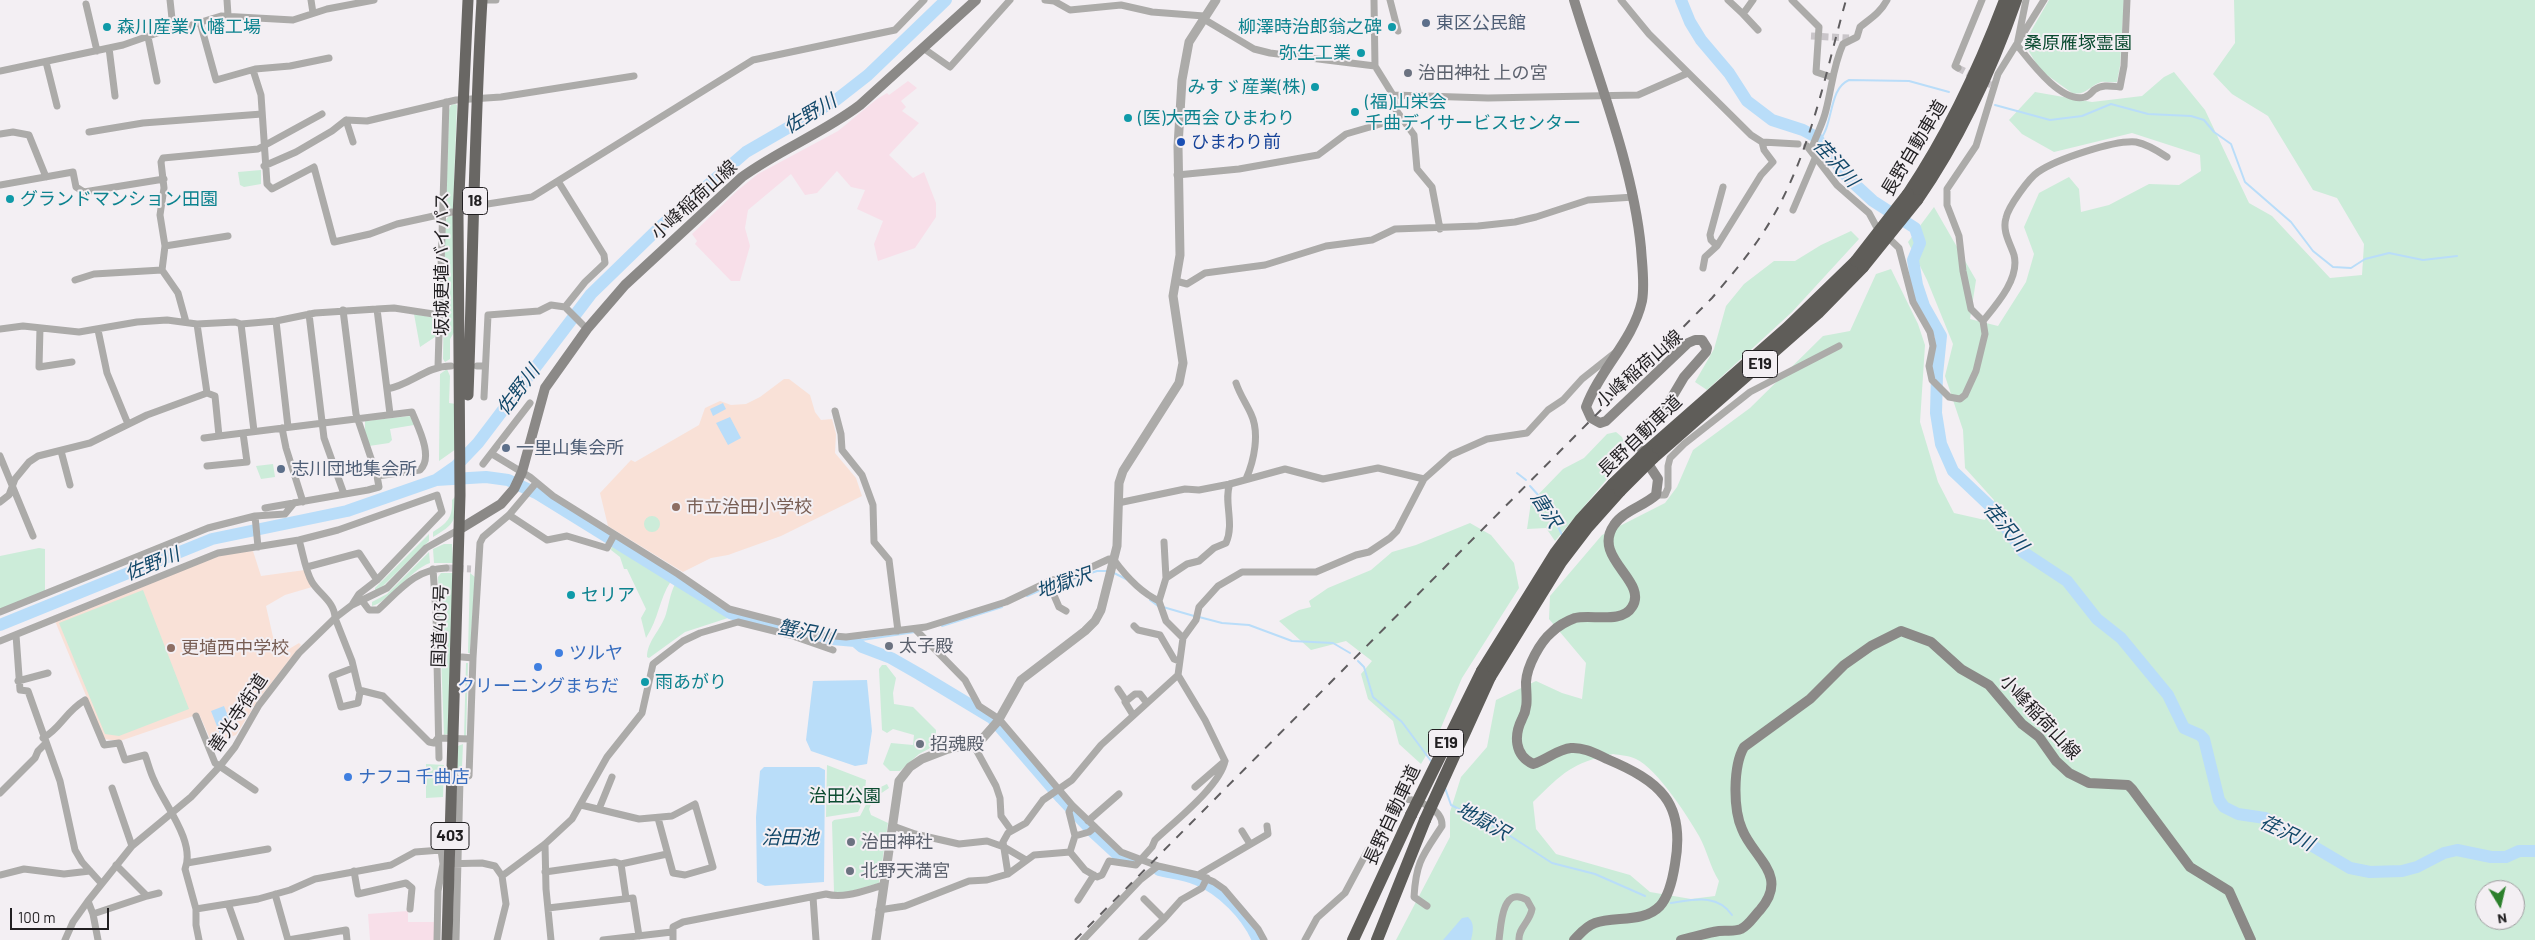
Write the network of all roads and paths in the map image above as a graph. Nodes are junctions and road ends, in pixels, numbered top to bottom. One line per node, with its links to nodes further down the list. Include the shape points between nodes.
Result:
1 (170, 0): 33 (street)
2 (227, 0): 30 (street)
3 (311, 0): 28 (street)
4 (374, 0): 28 (street)
5 (468, 0): 55 (highway, 坂城更埴バイパス / 18)
6 (481, 0): 7 (street); 54 (highway, 坂城更埴バイパス / 18)
7 (496, 0)
8 (924, 0): 74 (street, via 895,30 753,60)
9 (976, 0): 39 (main road, 小峰稲荷山線)
10 (1010, 0): 39 (street, via 950,67)
11 (1045, 0): 31 (street, via 1070,10 1121,5)
12 (1216, 0): 31 (street)
13 (1374, 0): 43 (street)
14 (1390, 0): 35 (street)
15 (1574, 0): 53 (main road, 小峰稲荷山線)
16 (1622, 0): 47 (street, via 1649,34)
17 (1728, 0): 29 (street)
18 (1753, 0): 29 (street)
19 (1792, 0): 49 (street, via 1820,26 1816,72)
20 (1887, 0): 49 (street, via 1883,8 1843,44)
21 (1982, 0): 44 (street, via 1955,66)
22 (2005, 0): 78 (highway, 長野自動車道 / E19, via 1966,96)
23 (2016, 0): 78 (highway, 長野自動車道 / E19, via 1975,100 1947,154)
24 (2026, 0): 37 (street)
25 (2044, 0): 37 (street)
26 (2127, 0): 37 (street, via 2120,87 2103,86 2084,97 2071,97 2042,77)
27 (86, 4): 40 (street)
28 (313, 13): 30 (street, via 293,20)
29 (1743, 14): 34 (street)
30 (228, 16): 32 (street)
31 (1203, 17): 43 (street, via 1262,51); 71 (street, via 1188,42 1185,58 1179,110)
32 (200, 22): 33 (street); 45 (street, via 216,80)
33 (173, 28): 36 (street)
34 (1758, 30)
35 (1398, 31)
36 (148, 37): 38 (street); 50 (street)
37 (2017, 45): 97 (street, via 1993,86 1976,146 1946,195 1959,236 1971,309)
38 (109, 48): 40 (street); 52 (street)
39 (922, 48): 101 (main road, 小峰稲荷山線, via 842,118 764,161 742,177)
40 (97, 51): 42 (street)
41 (329, 58): 45 (street)
42 (46, 62): 46 (street); 57 (street)
43 (1375, 66): 51 (street)
44 (1958, 68)
45 (253, 70): 58 (street, via 261,94)
46 (0, 71)
47 (1688, 73): 53 (street, via 1646,93); 65 (street)
48 (634, 76): 54 (street)
49 (1831, 77): 68 (street, via 1831,91)
50 (157, 81)
51 (1393, 95): 53 (street, via 1488,98); 60 (street)
52 (115, 96)
53 (1604, 96): 77 (main road, 小峰稲荷山線)
54 (476, 98): 55 (street); 116 (highway, 坂城更埴バイパス / 18, via 474,250)
55 (462, 99): 56 (street); 116 (highway, 坂城更埴バイパス / 18, via 458,216)
56 (446, 102): 61 (street, via 367,121); 82 (street)
57 (57, 106)
58 (262, 114): 62 (street, via 143,123); 67 (street)
59 (322, 114): 67 (street)
60 (1401, 118): 71 (street, via 1346,134 1318,155 1239,169); 83 (street, via 1414,135 1417,170 1432,187)
61 (346, 120): 64 (street); 70 (street, via 332,132)
62 (89, 132)
63 (0, 134): 72 (street, via 29,135)
64 (353, 142)
65 (1762, 142): 66 (street); 86 (street, via 1773,162 1761,175)
66 (1798, 144)
67 (263, 146): 70 (street); 73 (street, via 258,150 163,158)
68 (1812, 150): 80 (street); 97 (street, via 1837,185 1869,213 1876,226 1898,248 1913,302 1930,332 1933,346 1929,366 1933,381 1949,397 1960,399 1965,395 1976,371 1985,340)
69 (2167, 156): 97 (street, via 2139,143 2119,143 2086,152 2037,172 2006,217 2007,237 2016,272)
70 (264, 166): 82 (street, via 267,184 272,189 314,167 334,242 397,224)
71 (1178, 175): 90 (street, via 1180,255)
72 (46, 177): 73 (street, via 73,172 76,187 84,192); 75 (street)
73 (164, 179): 85 (street, via 160,214)
74 (558, 181): 79 (street, via 532,197); 91 (street, via 604,255 605,263 584,282)
75 (0, 185)
76 (1723, 187): 86 (street, via 1710,235 1710,240)
77 (1634, 197): 83 (street, via 1598,198 1522,220); 106 (main road, 小峰稲荷山線, via 1643,274 1642,300 1635,323)
78 (1912, 197): 180 (highway, 長野自動車道 / E19, bridge, via 1818,313 1650,454 1584,524 1558,557)
79 (481, 205)
80 (1793, 210)
81 (452, 212): 82 (street)
82 (442, 216): 95 (street)
83 (1440, 228): 90 (street, via 1395,229 1372,240 1339,243 1265,265 1205,273 1187,284)
84 (228, 236): 85 (street)
85 (165, 246): 88 (street)
86 (1717, 246): 87 (street, via 1705,257)
87 (1703, 268)
88 (162, 270): 89 (street, via 94,274); 98 (street, via 178,293)
89 (75, 280)
90 (1176, 281): 145 (street, via 1173,305 1183,372 1123,471)
91 (565, 308): 101 (street); 110 (street, via 551,305 539,311 488,315)
92 (377, 309): 93 (street); 95 (street, via 394,308); 113 (street)
93 (343, 310): 94 (street); 120 (street)
94 (309, 314): 96 (street); 121 (street)
95 (440, 315): 111 (street)
96 (276, 321): 100 (street); 123 (street)
97 (1983, 321)
98 (186, 322): 99 (street); 104 (street, via 137,322)
99 (197, 324): 100 (street); 114 (street)
100 (241, 324): 124 (street)
101 (585, 326): 133 (main road, 小峰稲荷山線, via 544,388)
102 (40, 328): 103 (street); 104 (street, via 79,332); 107 (street, via 39,367)
103 (0, 329)
104 (98, 330): 122 (street, via 107,373)
105 (1839, 346): 142 (street, via 1750,392 1684,444 1670,458 1666,495)
106 (1618, 351): 136 (street, via 1548,410 1532,430 1520,435 1487,438 1456,452); 142 (main road, 小峰稲荷山線, via 1591,393 1586,407 1591,418 1600,423 1606,421 1688,344 1702,340 1707,348 1665,408 1638,433 1639,450 1658,479)
107 (72, 362)
108 (451, 366): 111 (street)
109 (477, 366): 110 (street)
110 (485, 366): 115 (street)
111 (438, 367): 113 (street, via 402,387)
112 (1236, 383): 135 (street, via 1254,428 1253,463)
113 (387, 389): 119 (street)
114 (207, 393): 122 (street); 126 (street, via 215,396)
115 (484, 397)
116 (464, 402): 150 (highway, 坂城更埴バイパス / 18)
117 (530, 403): 129 (street)
118 (835, 411): 170 (street, via 842,450 862,474 873,505 874,542 889,560)
119 (390, 414): 120 (street); 134 (street, via 412,412 422,436 424,466 420,470)
120 (358, 418): 121 (street); 134 (street)
121 (322, 423): 123 (street); 141 (street, via 324,438)
122 (128, 424): 128 (street, via 104,437)
123 (285, 428): 124 (street); 144 (street, via 286,448)
124 (254, 432): 125 (street)
125 (243, 433): 126 (street); 132 (street, via 247,462)
126 (219, 436): 127 (street)
127 (204, 438)
128 (61, 451): 138 (street); 140 (street, via 38,456 29,462)
129 (492, 454): 131 (street); 133 (street)
130 (0, 456): 140 (street)
131 (483, 464)
132 (207, 466)
133 (521, 475): 139 (street); 150 (main road, 小峰稲荷山線, via 514,490 501,504)
134 (377, 476): 141 (street, via 379,486)
135 (1246, 478): 136 (street, via 1285,469 1323,478 1378,468); 137 (street)
136 (1424, 480): 173 (street, via 1397,531 1370,552 1316,572 1242,572 1218,586 1199,607)
137 (1230, 484): 145 (street, via 1199,490 1185,489); 160 (street, via 1227,492 1229,537 1226,543)
138 (70, 485)
139 (535, 485): 148 (street); 152 (street)
140 (12, 486): 143 (street); 151 (street)
141 (344, 494): 144 (street)
142 (1656, 495): 286 (main road, via 1620,518 1610,531 1614,561 1634,587 1631,609 1616,616 1574,618 1551,632 1528,670 1526,680 1527,706 1516,737 1521,755 1533,764 1561,751 1582,749 1640,773 1661,792 1676,818 1676,864 1660,906 1644,915 1594,924)
143 (0, 502)
144 (303, 502): 146 (street)
145 (1118, 503): 156 (street)
146 (294, 504): 147 (street); 149 (street, via 285,514)
147 (264, 508)
148 (509, 515): 152 (street, via 547,540 567,536 607,548); 176 (street, via 483,537 475,569)
149 (255, 516): 155 (street); 167 (street, via 200,532)
150 (463, 527): 163 (street, 善光寺街道, via 426,548 387,588); 176 (highway, 国道403号 / 403); 190 (highway, 国道403号 / 403)
151 (33, 536)
152 (612, 538): 170 (street, via 678,574 729,609 810,634 846,637)
153 (298, 540): 155 (street); 157 (street); 161 (street, via 338,530 437,495 442,512)
154 (1164, 542): 160 (street)
155 (258, 548): 172 (street, via 218,553)
156 (1114, 563): 162 (street, via 1109,559 1084,572); 164 (street); 189 (street, via 1095,621 1021,680)
157 (307, 567): 161 (street, via 359,553); 168 (street, via 312,582 335,612)
158 (446, 568): 159 (street)
159 (433, 569): 163 (street, via 411,579 378,610 370,610); 191 (street)
160 (1166, 578): 164 (street)
161 (377, 580): 165 (street, via 359,594)
162 (1056, 580): 166 (street, via 1053,593 1059,607); 171 (street, via 998,605)
163 (363, 602): 165 (street, 善光寺街道)
164 (1160, 604): 173 (street, via 1166,621)
165 (352, 605): 168 (street, 善光寺街道)
166 (1066, 611)
167 (0, 612)
168 (335, 618): 178 (street); 197 (street, 善光寺街道, via 299,653 259,705)
169 (1134, 626): 177 (street, via 1160,635 1167,642 1170,653)
170 (898, 631): 171 (street)
171 (916, 631): 189 (street, via 965,680 979,706)
172 (16, 635): 174 (street); 182 (street)
173 (1183, 638): 177 (street)
174 (0, 641)
175 (833, 650): 206 (street, via 738,622 688,638 654,664 642,713 607,756)
176 (467, 658): 190 (highway, 国道403号 / 403); 192 (street)
177 (1179, 661): 181 (street)
178 (353, 668): 184 (street); 184 (street, via 332,676 341,707 358,703)
179 (48, 673): 182 (street)
180 (1486, 674): 282 (highway, 長野自動車道 / E19, bridge, via 1411,816); 283 (highway, 長野自動車道 / E19, bridge)
181 (1178, 675): 186 (street); 196 (street, via 1205,720)
182 (18, 681): 193 (street, via 20,690 31,695)
183 (1118, 689): 185 (street)
184 (360, 692): 191 (street, via 383,696 429,742 434,743)
185 (1126, 701): 186 (street, via 1140,694); 187 (street, via 1124,704)
186 (1147, 703): 187 (street)
187 (1133, 715): 203 (street, via 1072,780)
188 (196, 716): 197 (street, via 215,763)
189 (997, 722): 194 (street); 203 (street)
190 (453, 736): 191 (street); 192 (street); 199 (highway, 国道403号 / 403)
191 (438, 738): 195 (street)
192 (470, 739): 199 (street, via 468,776)
193 (44, 741): 204 (street, via 35,758); 210 (street, via 67,712 85,700 104,744 119,743 125,760 145,755 154,781); 234 (street, via 60,781 75,850)
194 (973, 744): 214 (street, via 931,754 910,767 896,790); 217 (street, via 996,786 1001,816)
195 (439, 758)
196 (1224, 761): 200 (street); 228 (street, via 1223,768 1204,795 1155,840)
197 (220, 766): 202 (street); 210 (street, 善光寺街道)
198 (612, 777): 208 (street)
199 (456, 781): 232 (highway, 国道403号 / 403)
200 (1195, 787)
201 (112, 788): 222 (street)
202 (255, 790)
203 (1056, 790): 207 (street); 217 (street, via 1034,810 1026,823)
204 (0, 793)
205 (1119, 794): 211 (street)
206 (581, 805): 208 (street); 220 (street, via 567,824)
207 (1071, 807): 213 (street); 219 (street)
208 (599, 809): 212 (street, via 639,818)
209 (1107, 810): 211 (street)
210 (173, 813): 222 (street, 善光寺街道); 229 (street, via 186,847)
211 (1097, 814): 213 (street)
212 (658, 818): 226 (street); 226 (street, via 672,816 695,804 713,867 685,875 673,873)
213 (1088, 821): 216 (street)
214 (893, 826): 223 (street, via 936,840 959,844 987,841); 244 (street)
215 (1267, 826): 221 (street, via 1268,834)
216 (1093, 829): 219 (street); 228 (street, via 1121,852)
217 (1011, 830): 223 (street, via 1003,842)
218 (1242, 830): 221 (street)
219 (1075, 836): 225 (street)
220 (545, 844): 236 (street); 241 (street)
221 (1250, 844): 240 (street)
222 (132, 846): 231 (street, 善光寺街道)
223 (1004, 847): 227 (street); 237 (street)
224 (268, 850): 229 (street)
225 (1070, 852): 227 (street, via 1034,855); 239 (street, via 1085,870)
226 (667, 854): 230 (street)
227 (1026, 860): 237 (street)
228 (1140, 860): 233 (street); 239 (street, via 1136,865 1109,861 1102,876)
229 (188, 863): 256 (street, via 185,869)
230 (621, 864): 236 (street, via 615,862); 249 (street)
231 (116, 865): 243 (street, 善光寺街道); 247 (street)
232 (450, 865): 235 (street, via 441,850 415,852 392,865); 241 (street, via 482,863 494,866); 269 (street, via 438,891); 270 (highway, 国道403号 / 403); 271 (street)
233 (1158, 866): 240 (street); 278 (street, via 1140,880)
234 (90, 871): 238 (street, via 64,874 24,869); 243 (street)
235 (354, 871): 246 (street, via 315,879); 257 (street, via 358,894 406,883 412,888)
236 (545, 872): 255 (street)
237 (1008, 874): 258 (street, via 968,881 905,906)
238 (0, 875)
239 (1094, 875): 251 (street)
240 (1198, 875): 242 (street)
241 (502, 876): 272 (street, via 506,904)
242 (1207, 878): 260 (street, via 1202,888 1181,900); 280 (street, via 1224,889)
243 (101, 883): 252 (street, 善光寺街道)
244 (884, 885): 248 (street, via 849,894); 258 (street)
245 (159, 893): 247 (street)
246 (274, 894): 253 (street); 267 (street)
247 (147, 896): 259 (street)
248 (813, 897): 261 (street, via 683,922 675,924); 276 (street)
249 (626, 898): 255 (street); 262 (street, via 633,898)
250 (1144, 899): 260 (street)
251 (1078, 900)
252 (88, 901): 259 (street); 263 (street, 善光寺街道)
253 (229, 906): 256 (street); 266 (street)
254 (1427, 906): 281 (street, via 1414,897 1415,881 1425,850 1442,826 1442,821 1435,810 1404,799 1391,811 1375,847 1368,850 1345,893 1317,918)
255 (548, 908): 273 (street)
256 (196, 909): 265 (street)
257 (410, 909)
258 (879, 910): 277 (street)
259 (93, 914): 264 (street)
260 (1164, 919): 279 (street)
261 (672, 932): 262 (street); 275 (street)
262 (639, 936): 274 (street)
263 (64, 940)
264 (98, 940)
265 (199, 940)
266 (241, 940)
267 (288, 940): 268 (street, via 346,930)
268 (346, 940)
269 (437, 940)
270 (447, 940)
271 (456, 940)
272 (497, 940)
273 (551, 940)
274 (603, 940)
275 (673, 940)
276 (816, 940)
277 (876, 940)
278 (1083, 940)
279 (1142, 940)
280 (1264, 940)
281 (1305, 940)
282 (1353, 940)
283 (1377, 940)
284 (1499, 940): 285 (street, via 1505,905 1518,897 1527,900 1532,909 1519,932)
285 (1519, 940)
286 (1574, 940)
287 (1681, 940): 288 (main road, 小峰稲荷山線, via 1738,930 1750,921 1770,894 1768,868 1744,834 1739,820 1736,770 1744,747 1810,700 1844,665 1901,631 1931,642 1960,669 1989,685 2069,774 2089,783 2128,785 2132,788 2190,866 2229,891)
288 (2251, 940)

